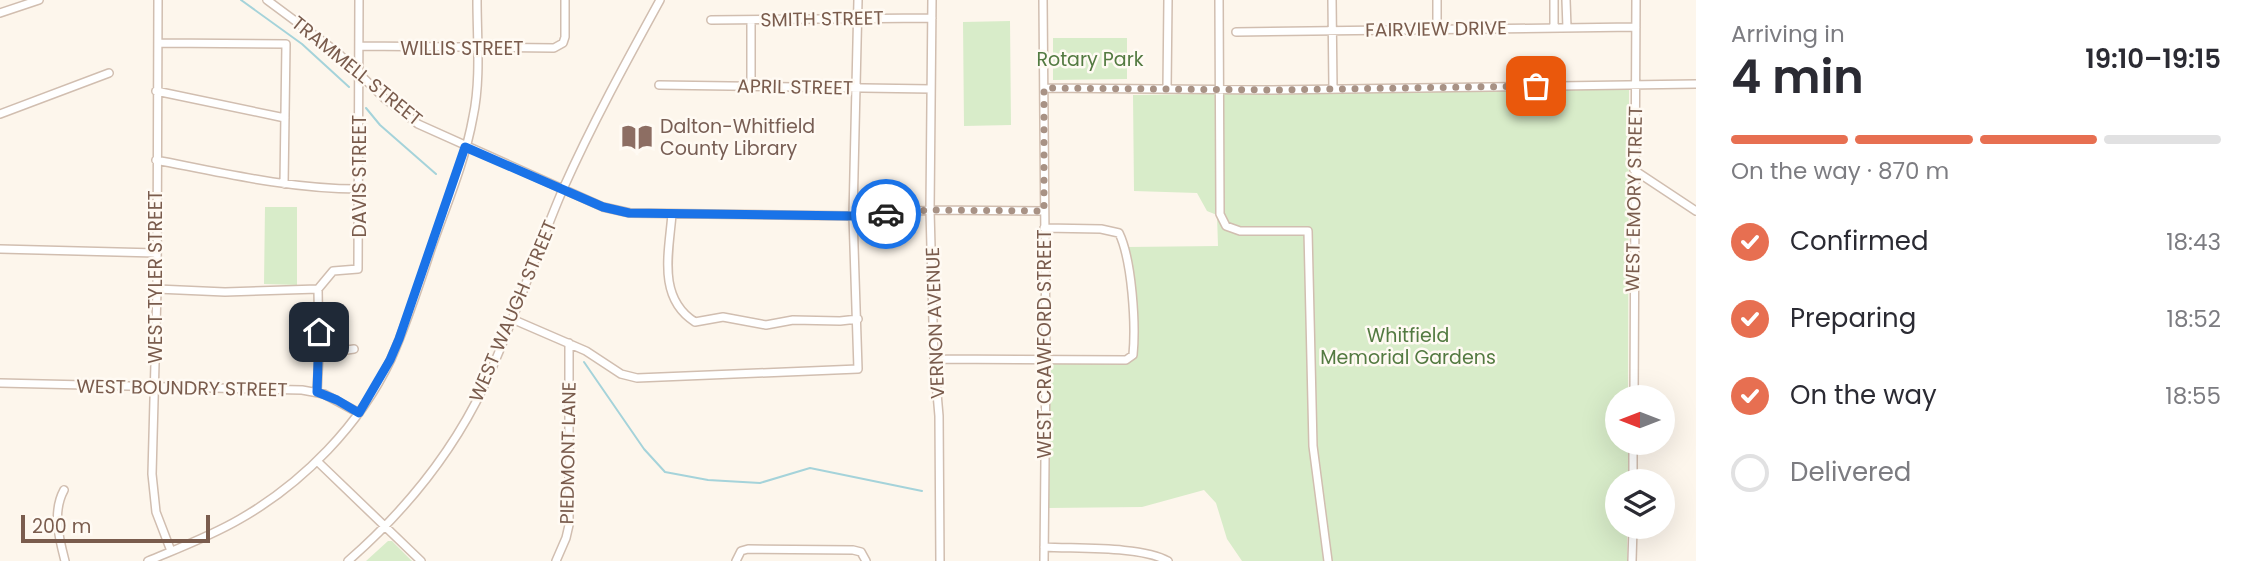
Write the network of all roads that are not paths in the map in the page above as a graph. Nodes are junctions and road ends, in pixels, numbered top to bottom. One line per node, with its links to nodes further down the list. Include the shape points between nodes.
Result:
1 (39, 0): 18 (street)
2 (158, 0): 29 (street, WEST TYLER STREET)
3 (267, 0): 32 (street, TRAMMELL STREET)
4 (359, 0): 30 (street, DAVIS STREET)
5 (477, 0): 31 (street)
6 (565, 0): 31 (street, WILLIS STREET, via 563,43 554,48)
7 (660, 0): 52 (street, WEST WAUGH STREET)
8 (858, 0): 20 (street)
9 (932, 0): 19 (street, VERNON AVENUE)
10 (1044, 0): 39 (street, WEST CRAWFORD STREET)
11 (1168, 0): 42 (street)
12 (1219, 0): 43 (street)
13 (1332, 0): 27 (street)
14 (1437, 0): 26 (street)
15 (1554, 0): 24 (street)
16 (1566, 0): 25 (street)
17 (1636, 0): 23 (street, WEST EMORY STREET)
18 (0, 13)
19 (932, 18): 20 (street, SMITH STREET); 41 (street, VERNON AVENUE)
20 (858, 19): 22 (street, SMITH STREET); 38 (street)
21 (711, 20): 22 (street, SMITH STREET)
22 (751, 20): 37 (street)
23 (1636, 27): 25 (street, FAIRVIEW DRIVE); 34 (street, WEST EMORY STREET)
24 (1554, 28): 25 (street, FAIRVIEW DRIVE); 26 (street, FAIRVIEW DRIVE)
25 (1567, 28)
26 (1437, 29): 27 (street, FAIRVIEW DRIVE)
27 (1332, 31): 28 (street, FAIRVIEW DRIVE); 40 (street)
28 (1236, 32)
29 (158, 43): 44 (street, WEST TYLER STREET); 46 (street, via 286,44)
30 (359, 46): 31 (street, WILLIS STREET); 32 (street, DAVIS STREET)
31 (477, 49): 47 (street, via 474,116)
32 (358, 71): 47 (street, TRAMMELL STREET, via 384,99 418,124); 51 (street, DAVIS STREET)
33 (110, 73): 45 (street)
34 (1636, 84): 35 (street); 40 (street); 49 (street, WEST EMORY STREET)
35 (1696, 84)
36 (659, 85): 37 (street, APRIL STREET)
37 (751, 86): 38 (street, APRIL STREET)
38 (858, 88): 41 (street, APRIL STREET); 57 (street)
39 (1044, 88): 42 (street); 54 (street, WEST CRAWFORD STREET)
40 (1334, 88): 43 (street)
41 (931, 89): 53 (street, VERNON AVENUE)
42 (1167, 89): 43 (street)
43 (1219, 89): 91 (street, via 1220,214 1226,226 1240,231 1308,231 1312,446)
44 (156, 91): 46 (street); 48 (street, WEST TYLER STREET)
45 (0, 114)
46 (285, 118): 50 (street)
47 (465, 147): 52 (street, TRAMMELL STREET); 74 (street, via 399,339)
48 (156, 160): 50 (street); 60 (street, WEST TYLER STREET)
49 (1634, 170): 55 (street); 71 (street, WEST EMORY STREET)
50 (284, 184): 51 (street)
51 (359, 189): 62 (street, DAVIS STREET, via 358,269 333,271)
52 (563, 190): 56 (street, TRAMMELL STREET, via 629,213); 64 (street, WEST WAUGH STREET)
53 (930, 210): 54 (street, TRAMMELL STREET); 57 (street, TRAMMELL STREET); 68 (street, VERNON AVENUE)
54 (1044, 211): 58 (street, WEST CRAWFORD STREET)
55 (1696, 211)
56 (672, 214): 57 (street, TRAMMELL STREET); 63 (street, via 668,286 676,304 695,322 723,317 766,325)
57 (853, 216): 63 (street)
58 (1044, 228): 69 (street, WEST CRAWFORD STREET); 69 (street, via 1119,233 1125,246 1135,337 1133,355 1126,360)
59 (0, 249): 60 (street)
60 (156, 253): 61 (street, WEST TYLER STREET)
61 (157, 289): 62 (street); 72 (street, WEST TYLER STREET)
62 (318, 289): 67 (street)
63 (858, 319): 65 (street, via 858,369 630,377)
64 (512, 320): 65 (street); 77 (street, WEST WAUGH STREET, via 461,427)
65 (569, 343): 86 (street, PIEDMONT LANE, via 569,525)
66 (354, 349): 67 (street)
67 (319, 354): 73 (street)
68 (934, 359): 69 (street); 88 (street, VERNON AVENUE)
69 (1046, 359): 79 (street, WEST CRAWFORD STREET)
70 (0, 383): 72 (street, WEST BOUNDRY STREET)
71 (1634, 385)
72 (154, 388): 73 (street, WEST BOUNDRY STREET); 80 (street, WEST TYLER STREET, via 153,496)
73 (317, 392): 74 (street, WEST BOUNDRY STREET)
74 (359, 413): 75 (street)
75 (317, 461): 77 (street); 80 (street, via 241,519)
76 (64, 490): 82 (street, via 57,503)
77 (386, 525): 84 (street, WEST WAUGH STREET); 85 (street)
78 (1633, 539): 92 (street)
79 (1044, 547): 89 (street, WEST CRAWFORD STREET); 90 (street, via 1134,553)
80 (171, 551): 83 (street)
81 (866, 560): 87 (street, via 853,550 748,549 741,551)
82 (65, 561)
83 (148, 561)
84 (348, 561)
85 (421, 561)
86 (556, 561)
87 (736, 561)
88 (940, 561)
89 (1044, 561)
90 (1168, 561)
91 (1328, 561)
92 (1632, 561)

